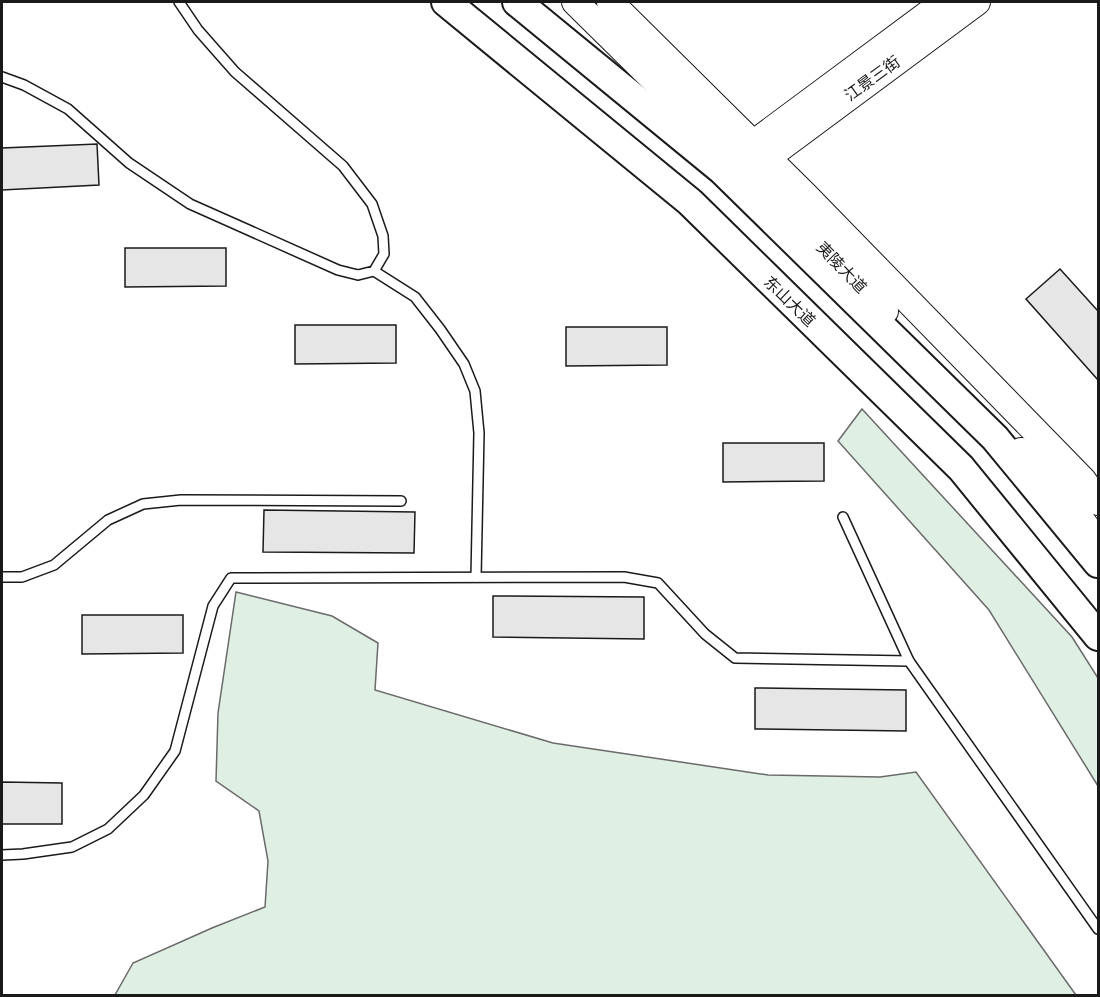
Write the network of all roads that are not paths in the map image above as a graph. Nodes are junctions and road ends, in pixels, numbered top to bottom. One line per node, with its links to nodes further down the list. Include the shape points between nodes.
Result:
1 (179, 2): 10 (lane, via 235,72 344,166 372,204 383,236 384,254)
2 (446, 2): 18 (main road, 东山大道, via 698,210 961,468)
3 (517, 2): 15 (main road, via 731,179 995,438)
4 (575, 2): 14 (main road, 夷陵大道, via 788,212 1064,496)
5 (610, 2): 9 (main road, 夷陵大道)
6 (944, 2): 9 (main road, 江景三街)
7 (977, 2): 9 (main road, 江景三街)
8 (2, 77): 10 (lane, via 68,109 129,163 190,204 338,270 358,275)
9 (761, 150): 12 (main road, 夷陵大道, via 1083,480)
10 (374, 271): 17 (lane, via 414,297 464,364 475,391 480,454)
11 (401, 501): 16 (lane, via 181,500 143,504 108,520 54,565 22,577)
12 (1098, 502)
13 (843, 517): 19 (lane)
14 (1098, 543)
15 (1098, 563)
16 (2, 577)
17 (476, 577): 19 (lane, via 624,577 658,583 705,634 735,658); 20 (lane, via 231,578 213,606 176,751 144,795 108,829 72,847)
18 (1098, 636)
19 (909, 661): 21 (lane)
20 (2, 855)
21 (1098, 929)

